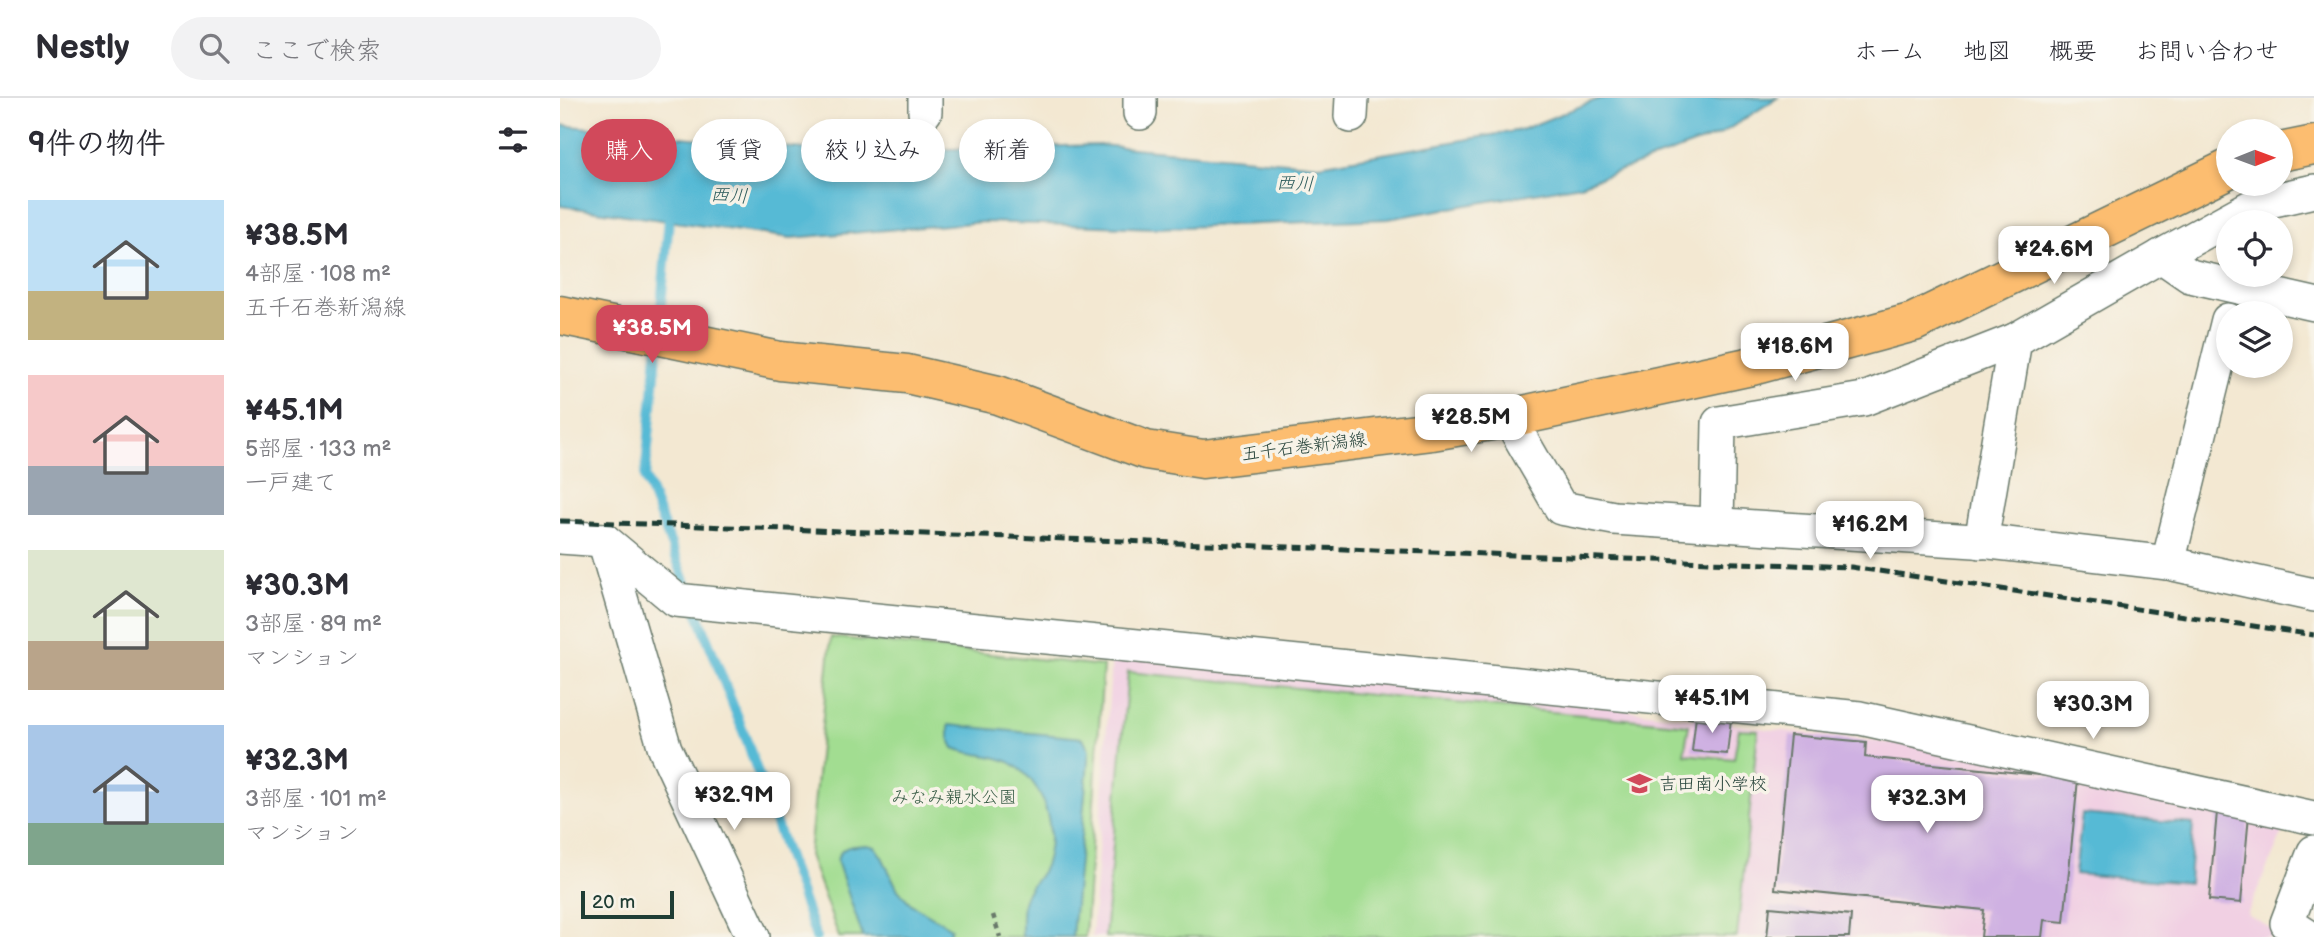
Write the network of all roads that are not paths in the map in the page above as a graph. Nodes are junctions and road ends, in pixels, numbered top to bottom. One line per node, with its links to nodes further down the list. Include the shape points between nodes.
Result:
1 (2314, 145): 2 (main road)
2 (2293, 149)
3 (2216, 175): 11 (main road, 五千石巻新潟線, via 1914,322 1752,366)
4 (2314, 191): 5 (street, via 2256,204)
5 (2161, 256): 6 (street); 9 (street)
6 (2233, 300): 7 (street)
7 (2314, 304)
8 (560, 314): 11 (main road, 五千石巻新潟線, via 780,362 907,374 998,395 1146,450 1203,459)
9 (2014, 340): 12 (street, via 1864,399 1719,422); 15 (street)
10 (2216, 369): 16 (street)
11 (1509, 418): 12 (street, via 1562,508 1614,518)
12 (1717, 524): 15 (street)
13 (560, 537): 14 (street)
14 (604, 540): 18 (street, via 676,600 1860,718); 20 (street, via 665,749)
15 (1981, 542): 16 (street)
16 (2168, 563): 17 (street)
17 (2314, 595)
18 (2314, 818)
19 (2314, 852): 21 (street, via 2287,923)
20 (753, 937)
21 (2309, 937)

